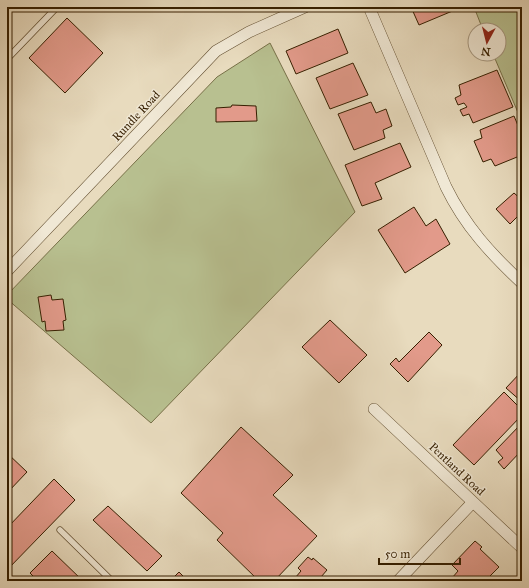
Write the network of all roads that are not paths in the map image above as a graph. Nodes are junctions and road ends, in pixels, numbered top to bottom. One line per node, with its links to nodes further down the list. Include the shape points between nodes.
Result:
1 (57, 7): 4 (lane)
2 (305, 7): 5 (street, Rundle Road, via 249,32 216,51)
3 (369, 7): 6 (street, via 456,207 490,252)
4 (7, 59)
5 (7, 271)
6 (522, 283)
7 (374, 409): 8 (street, Pentland Road)
8 (473, 502): 10 (street, Pentland Road); 12 (street)
9 (60, 530): 11 (lane)
10 (522, 548)
11 (112, 581)
12 (398, 581)

